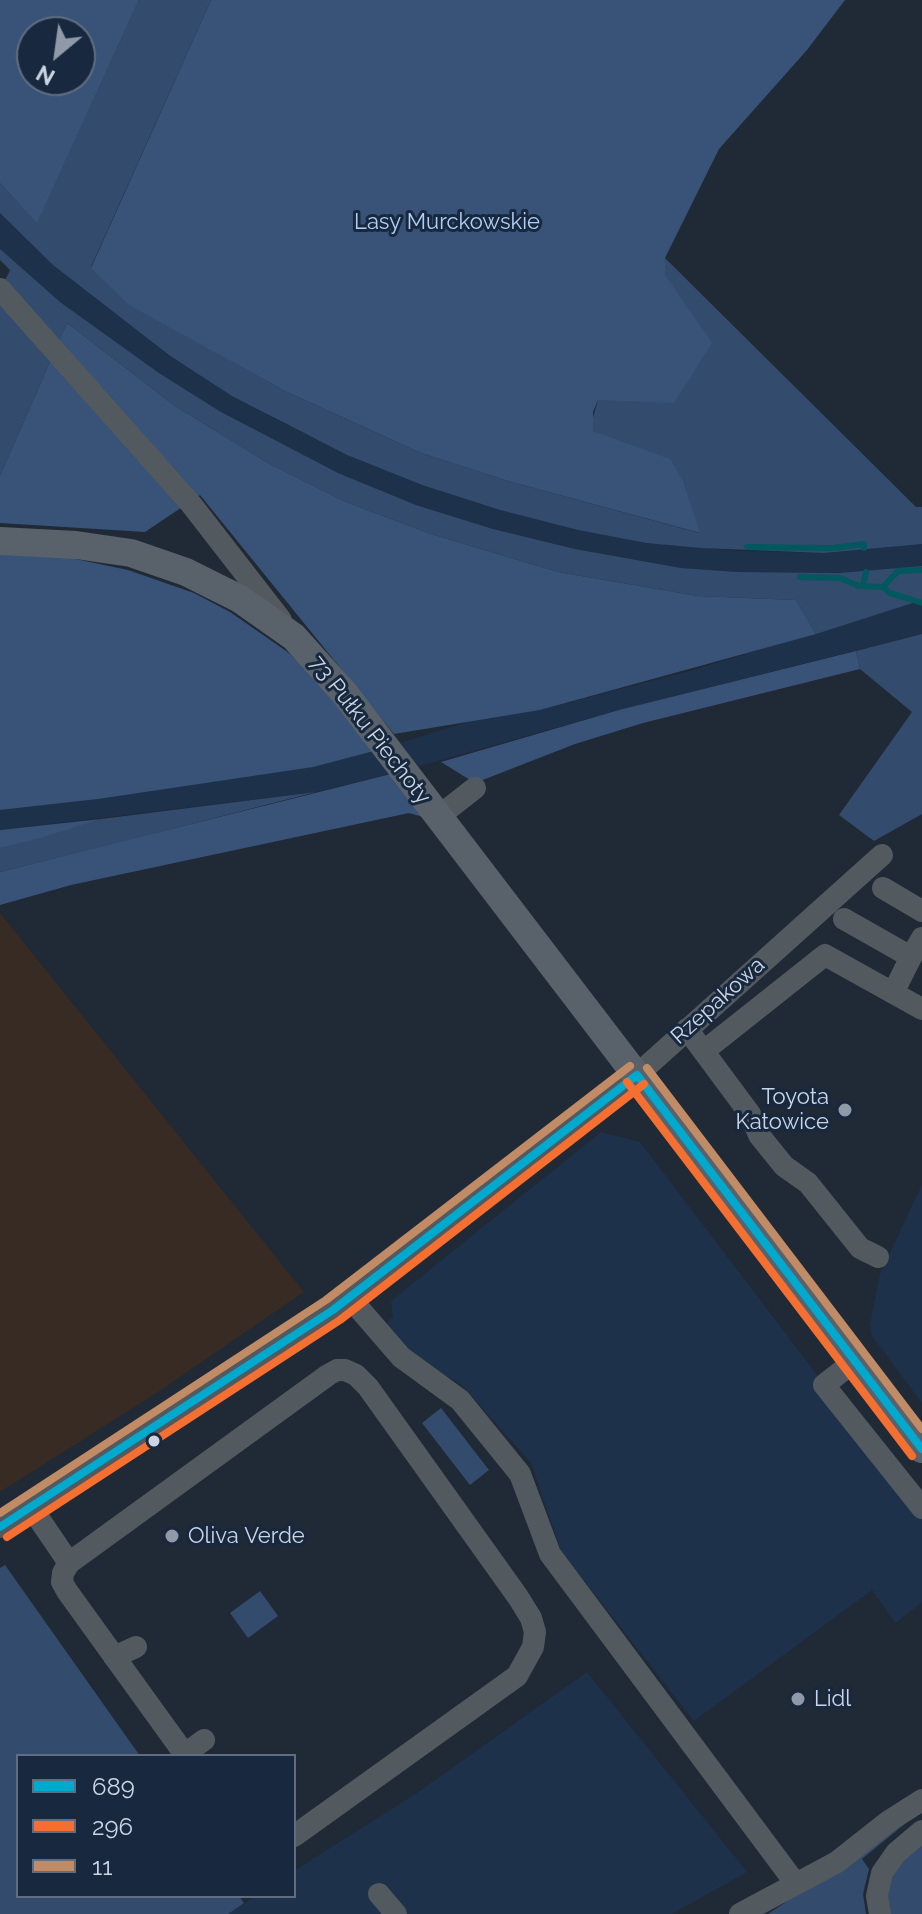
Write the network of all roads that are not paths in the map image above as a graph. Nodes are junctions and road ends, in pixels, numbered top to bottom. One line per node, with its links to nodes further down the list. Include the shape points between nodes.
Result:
1 (0, 289): 3 (street, via 191,504)
2 (0, 541): 3 (main road, 73 Pułku Piechoty, via 131,553 240,599)
3 (294, 637): 5 (main road, 73 Pułku Piechoty, via 345,694)
4 (475, 788): 5 (street)
5 (438, 817): 15 (main road, 73 Pułku Piechoty)
6 (882, 855): 13 (street, Rzepakowa)
7 (883, 888): 8 (street)
8 (922, 911)
9 (844, 919): 10 (street)
10 (916, 947): 11 (street)
11 (893, 993): 12 (street); 14 (street, via 825,955)
12 (922, 1009)
13 (687, 1029): 14 (street); 15 (street, Rzepakowa)
14 (704, 1051): 16 (street, via 784,1166 808,1183 860,1248)
15 (637, 1075): 17 (street, Rzepakowa); 18 (main road, 73 Pułku Piechoty)
16 (878, 1257)
17 (350, 1298): 20 (street, Rzepakowa); 32 (street, via 401,1357 460,1400 520,1474 550,1554)
18 (856, 1360): 19 (main road, 73 Pułku Piechoty); 21 (street, via 824,1385)
19 (922, 1449)
20 (31, 1507): 22 (street, Rzepakowa); 23 (street)
21 (922, 1508)
22 (0, 1527)
23 (69, 1563): 25 (street, via 62,1582); 31 (street, via 328,1375 345,1370 368,1387 518,1597 531,1618 533,1647 507,1684)
24 (136, 1647): 25 (street)
25 (114, 1657): 27 (street)
26 (204, 1740): 28 (street)
27 (185, 1754)
28 (187, 1754)
29 (922, 1800): 32 (street, via 837,1862)
30 (922, 1831): 36 (street, via 882,1873)
31 (296, 1835)
32 (796, 1884): 34 (street)
33 (379, 1894): 35 (street)
34 (742, 1913)
35 (396, 1914)
36 (880, 1914)

